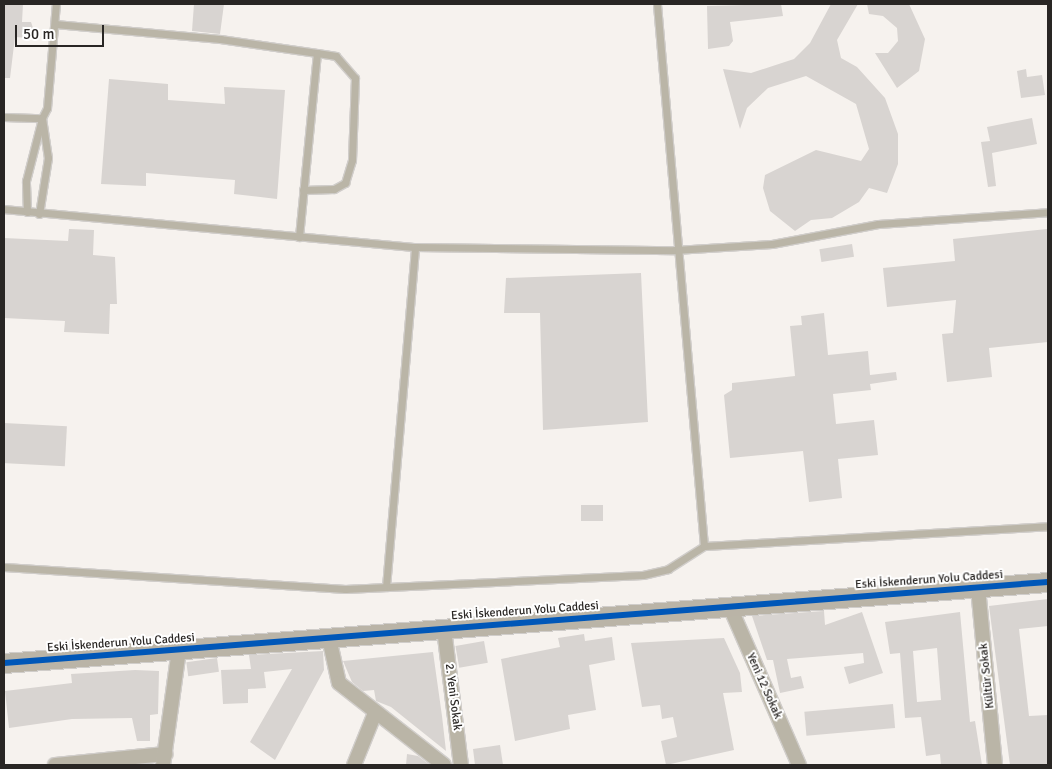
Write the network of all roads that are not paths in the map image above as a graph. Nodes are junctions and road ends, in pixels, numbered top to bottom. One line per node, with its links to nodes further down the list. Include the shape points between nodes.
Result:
1 (56, 4): 3 (lane)
2 (657, 4): 14 (lane)
3 (55, 24): 4 (lane, via 220,39); 6 (lane, via 47,108)
4 (317, 53): 7 (lane); 7 (lane, via 336,56 356,78 352,160 345,183 334,190)
5 (4, 117): 6 (lane)
6 (42, 118): 9 (lane, via 26,181); 11 (lane, via 48,158)
7 (304, 190): 12 (lane)
8 (4, 209): 9 (lane)
9 (26, 212): 11 (lane)
10 (1048, 212): 14 (lane, via 878,224 772,244)
11 (40, 214): 12 (lane)
12 (299, 237): 13 (lane)
13 (415, 247): 14 (lane); 19 (lane)
14 (675, 250): 16 (lane)
15 (1048, 526): 16 (lane)
16 (704, 546): 19 (lane, via 668,570 643,575)
17 (4, 567): 19 (lane, via 345,589)
18 (1048, 582): 20 (street, Eski İskenderun Yolu Caddesi)
19 (386, 587)
20 (978, 588): 21 (street, Eski İskenderun Yolu Caddesi); 33 (street, Kültür Sokak)
21 (730, 607): 22 (street, Eski İskenderun Yolu Caddesi); 32 (street, Yeni 12 Sokak)
22 (444, 629): 23 (street, Eski İskenderun Yolu Caddesi); 31 (street, 2. Yeni Sokak)
23 (329, 638): 24 (street, Eski İskenderun Yolu Caddesi); 26 (street, via 334,674)
24 (179, 649): 25 (street, Eski İskenderun Yolu Caddesi); 27 (street)
25 (4, 663)
26 (375, 713): 29 (street); 30 (street)
27 (164, 760): 28 (street)
28 (55, 765)
29 (354, 765)
30 (444, 765)
31 (461, 765)
32 (798, 765)
33 (995, 765)

